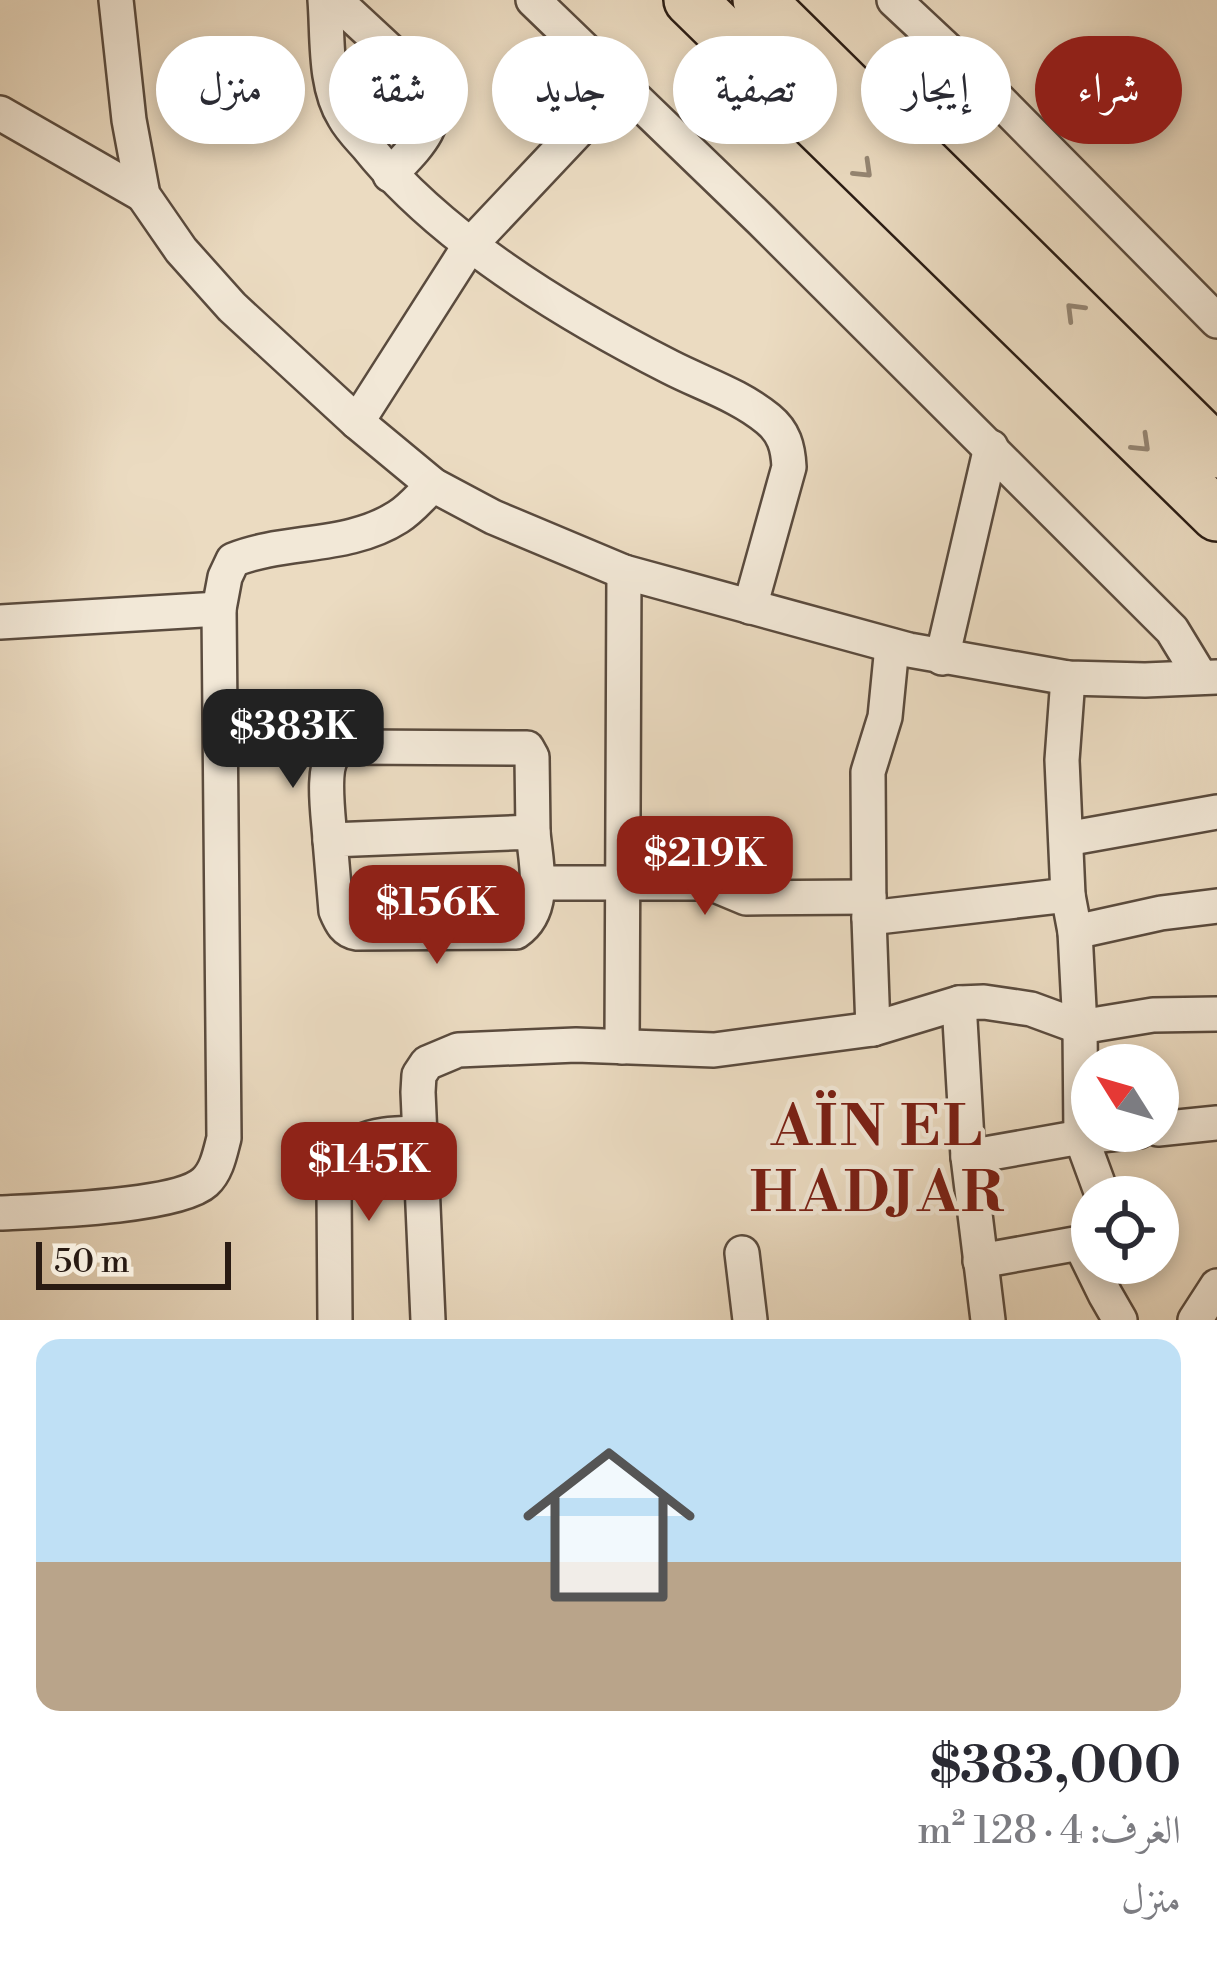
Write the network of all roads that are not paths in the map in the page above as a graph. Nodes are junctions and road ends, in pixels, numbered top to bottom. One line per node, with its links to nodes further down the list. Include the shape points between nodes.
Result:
1 (116, 0): 13 (street)
2 (325, 0): 12 (street, via 334,95)
3 (335, 0): 12 (street, via 431,89 433,121)
4 (532, 0): 8 (street)
5 (690, 0): 20 (highway, one-way to 20)
6 (759, 0): 18 (highway, one-way to 6)
7 (894, 0): 15 (street)
8 (570, 36)
9 (649, 112): 17 (street)
10 (0, 113): 13 (street)
11 (565, 144): 14 (street)
12 (390, 175): 14 (street)
13 (143, 194): 16 (street, via 232,307)
14 (470, 245): 16 (street); 22 (street, via 779,429 789,467)
15 (1217, 321)
16 (357, 422): 19 (street)
17 (991, 447): 26 (street); 27 (street)
18 (1217, 452)
19 (433, 485): 21 (street); 23 (street, via 379,527 232,560)
20 (1217, 515)
21 (624, 572): 22 (street); 34 (street)
22 (749, 607): 25 (street)
23 (219, 609): 24 (street); 50 (street, via 224,1138 216,1166 188,1192)
24 (0, 622)
25 (892, 646): 26 (street); 37 (street, via 885,717 868,772)
26 (942, 658): 28 (street)
27 (1211, 673): 28 (street)
28 (1068, 678): 31 (street)
29 (1217, 812): 31 (street)
30 (533, 832): 32 (street); 32 (street, via 527,748 355,747 334,753 327,770); 33 (street)
31 (1066, 838): 35 (street)
32 (330, 840): 33 (street, via 336,911 350,932 516,932 536,908)
33 (537, 883): 34 (street)
34 (621, 883): 37 (street, via 710,883 746,898); 44 (street)
35 (1068, 895): 37 (street); 38 (street)
36 (1217, 906): 38 (street)
37 (869, 908): 42 (street)
38 (1076, 932): 41 (street)
39 (959, 1003): 41 (street, via 1031,1009); 42 (street); 49 (street)
40 (1217, 1014): 41 (street)
41 (1080, 1027): 43 (street)
42 (873, 1029): 44 (street, via 714,1050)
43 (1080, 1044)
44 (622, 1047): 47 (street, via 440,1056 419,1075)
45 (1217, 1123): 46 (street)
46 (1179, 1127)
47 (418, 1133): 56 (street, via 361,1141 338,1171); 57 (street)
48 (1071, 1139): 49 (street)
49 (968, 1157): 53 (street)
50 (0, 1213)
51 (1071, 1242): 53 (street)
52 (742, 1253): 58 (street)
53 (980, 1261): 59 (street)
54 (1102, 1284): 60 (street)
55 (1217, 1286): 61 (street)
56 (335, 1320)
57 (428, 1320)
58 (751, 1320)
59 (988, 1320)
60 (1120, 1320)
61 (1197, 1320)

